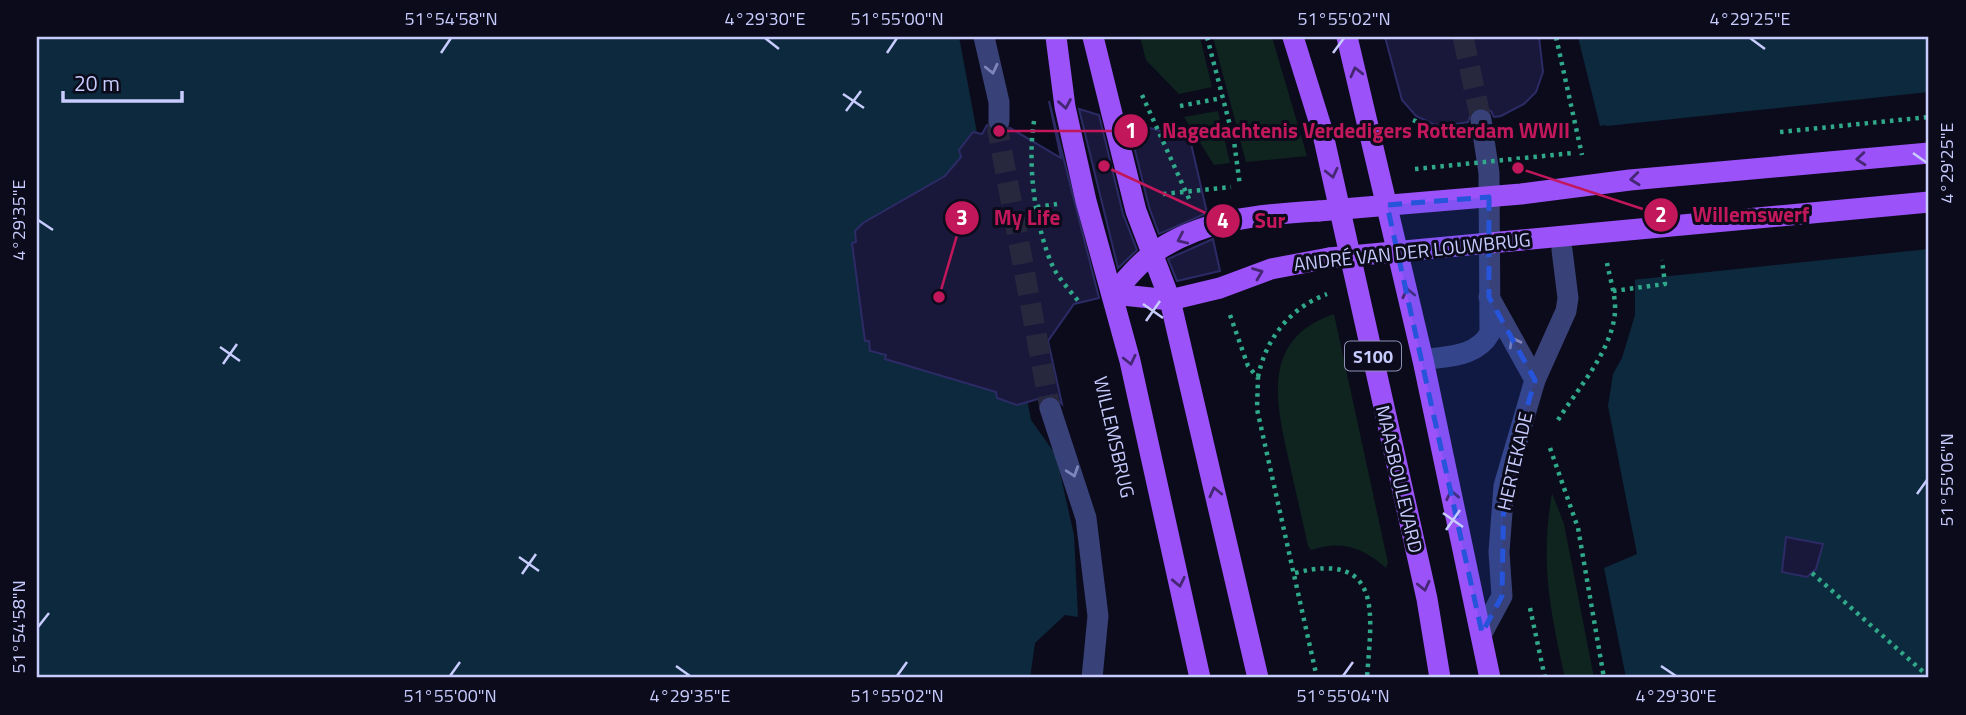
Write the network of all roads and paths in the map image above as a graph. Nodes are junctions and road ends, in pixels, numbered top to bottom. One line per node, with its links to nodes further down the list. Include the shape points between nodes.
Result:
1 (984, 37): 12 (street, one-way to 12)
2 (1056, 37): 24 (main road, WILLEMSBRUG, one-way to 24, via 1065,107)
3 (1093, 37): 20 (main road)
4 (1207, 37): 8 (path)
5 (1293, 37): 44 (main road, MAASBOULEVARD / S100, one-way to 44, via 1322,130 1427,599)
6 (1347, 37): 29 (main road, S100, one-way to 6)
7 (1140, 91): 16 (path, via 1188,190)
8 (1222, 98): 9 (path); 15 (path)
9 (1180, 106)
10 (1413, 120): 13 (path)
11 (1481, 120): 25 (street, via 1489,173)
12 (999, 121)
13 (1444, 132)
14 (1929, 153): 20 (main road, one-way to 20, bridge, via 1236,219)
15 (1240, 186)
16 (1156, 194)
17 (1929, 202): 26 (main road, ANDRÉ VAN DER LOUWBRUG, one-way to 17, bridge, via 1270,269 1329,258)
18 (1037, 206): 27 (path, via 1052,262)
19 (1562, 250): 31 (street, HERTEKADE, via 1566,311)
20 (1151, 255): 24 (main road); 26 (main road)
21 (1662, 260): 23 (path, via 1665,284)
22 (1338, 291): 30 (path, ANDRÉ VAN DER LOUWBRUG, via 1306,304 1285,321 1269,344)
23 (1613, 291)
24 (1113, 294): 26 (main road, ANDRÉ VAN DER LOUWBRUG); 40 (main road, WILLEMSBRUG, one-way to 40)
25 (1489, 297): 29 (street, via 1490,333 1482,345); 31 (street, one-way to 25)
26 (1170, 300): 41 (main road, one-way to 26)
27 (1083, 307)
28 (1231, 319): 30 (path, via 1248,366)
29 (1423, 360): 37 (main road, S100, one-way to 29)
30 (1258, 378): 34 (path, via 1257,409)
31 (1535, 380): 37 (street, HERTEKADE, via 1504,486 1499,552 1502,596)
32 (1050, 408): 39 (street, one-way to 39, via 1086,518 1098,616)
33 (1550, 448): 47 (path, via 1578,528)
34 (1295, 573): 42 (path); 43 (path, via 1339,568 1366,588 1371,621)
35 (1812, 573): 38 (path)
36 (1529, 598): 46 (path)
37 (1482, 633): 45 (main road, S100)
38 (1929, 677)
39 (1092, 678)
40 (1200, 678)
41 (1258, 678)
42 (1317, 678)
43 (1367, 678)
44 (1440, 678)
45 (1490, 678)
46 (1545, 678)
47 (1604, 678)

